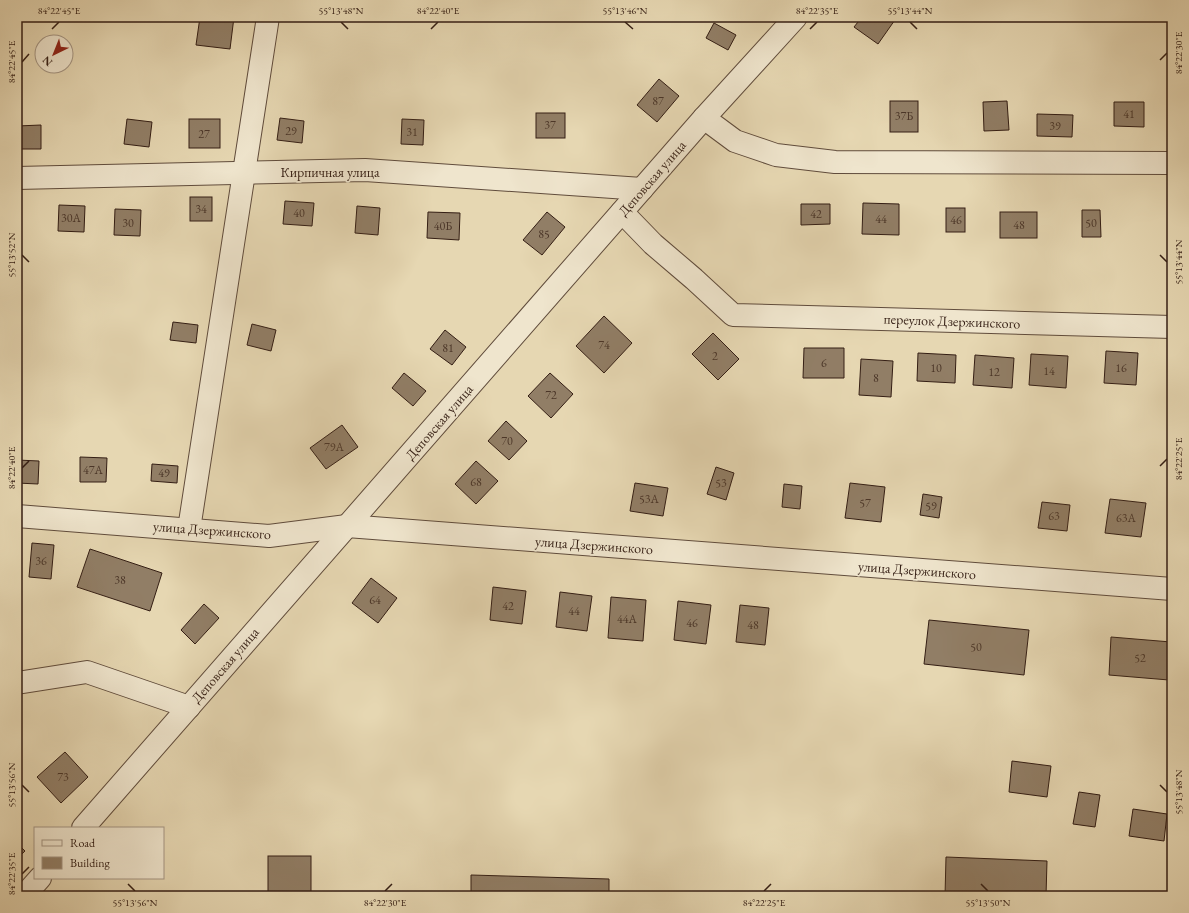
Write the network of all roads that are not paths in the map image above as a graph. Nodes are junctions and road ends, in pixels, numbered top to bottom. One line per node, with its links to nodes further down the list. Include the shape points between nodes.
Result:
1 (268, 17): 5 (street)
2 (796, 17): 3 (street, Деповская улица)
3 (704, 118): 4 (street, via 735,141 776,155 835,162); 7 (street, Деповская улица)
4 (1172, 163)
5 (244, 173): 6 (street, Кирпичная улица); 7 (street, Кирпичная улица, via 365,170); 12 (street)
6 (17, 178)
7 (642, 189): 8 (street, Деповская улица)
8 (622, 212): 9 (street, переулок Дзержинского, via 653,244 732,315); 11 (street, Деповская улица)
9 (1172, 327)
10 (17, 516): 12 (street, улица Дзержинского)
11 (347, 526): 12 (street, улица Дзержинского, via 269,536); 13 (street, улица Дзержинского); 15 (street, Деповская улица)
12 (189, 529)
13 (1172, 589)
14 (17, 683): 15 (street, via 87,672)
15 (189, 707): 16 (street, Деповская улица)
16 (84, 827)
17 (39, 879): 18 (street)
18 (24, 896)

